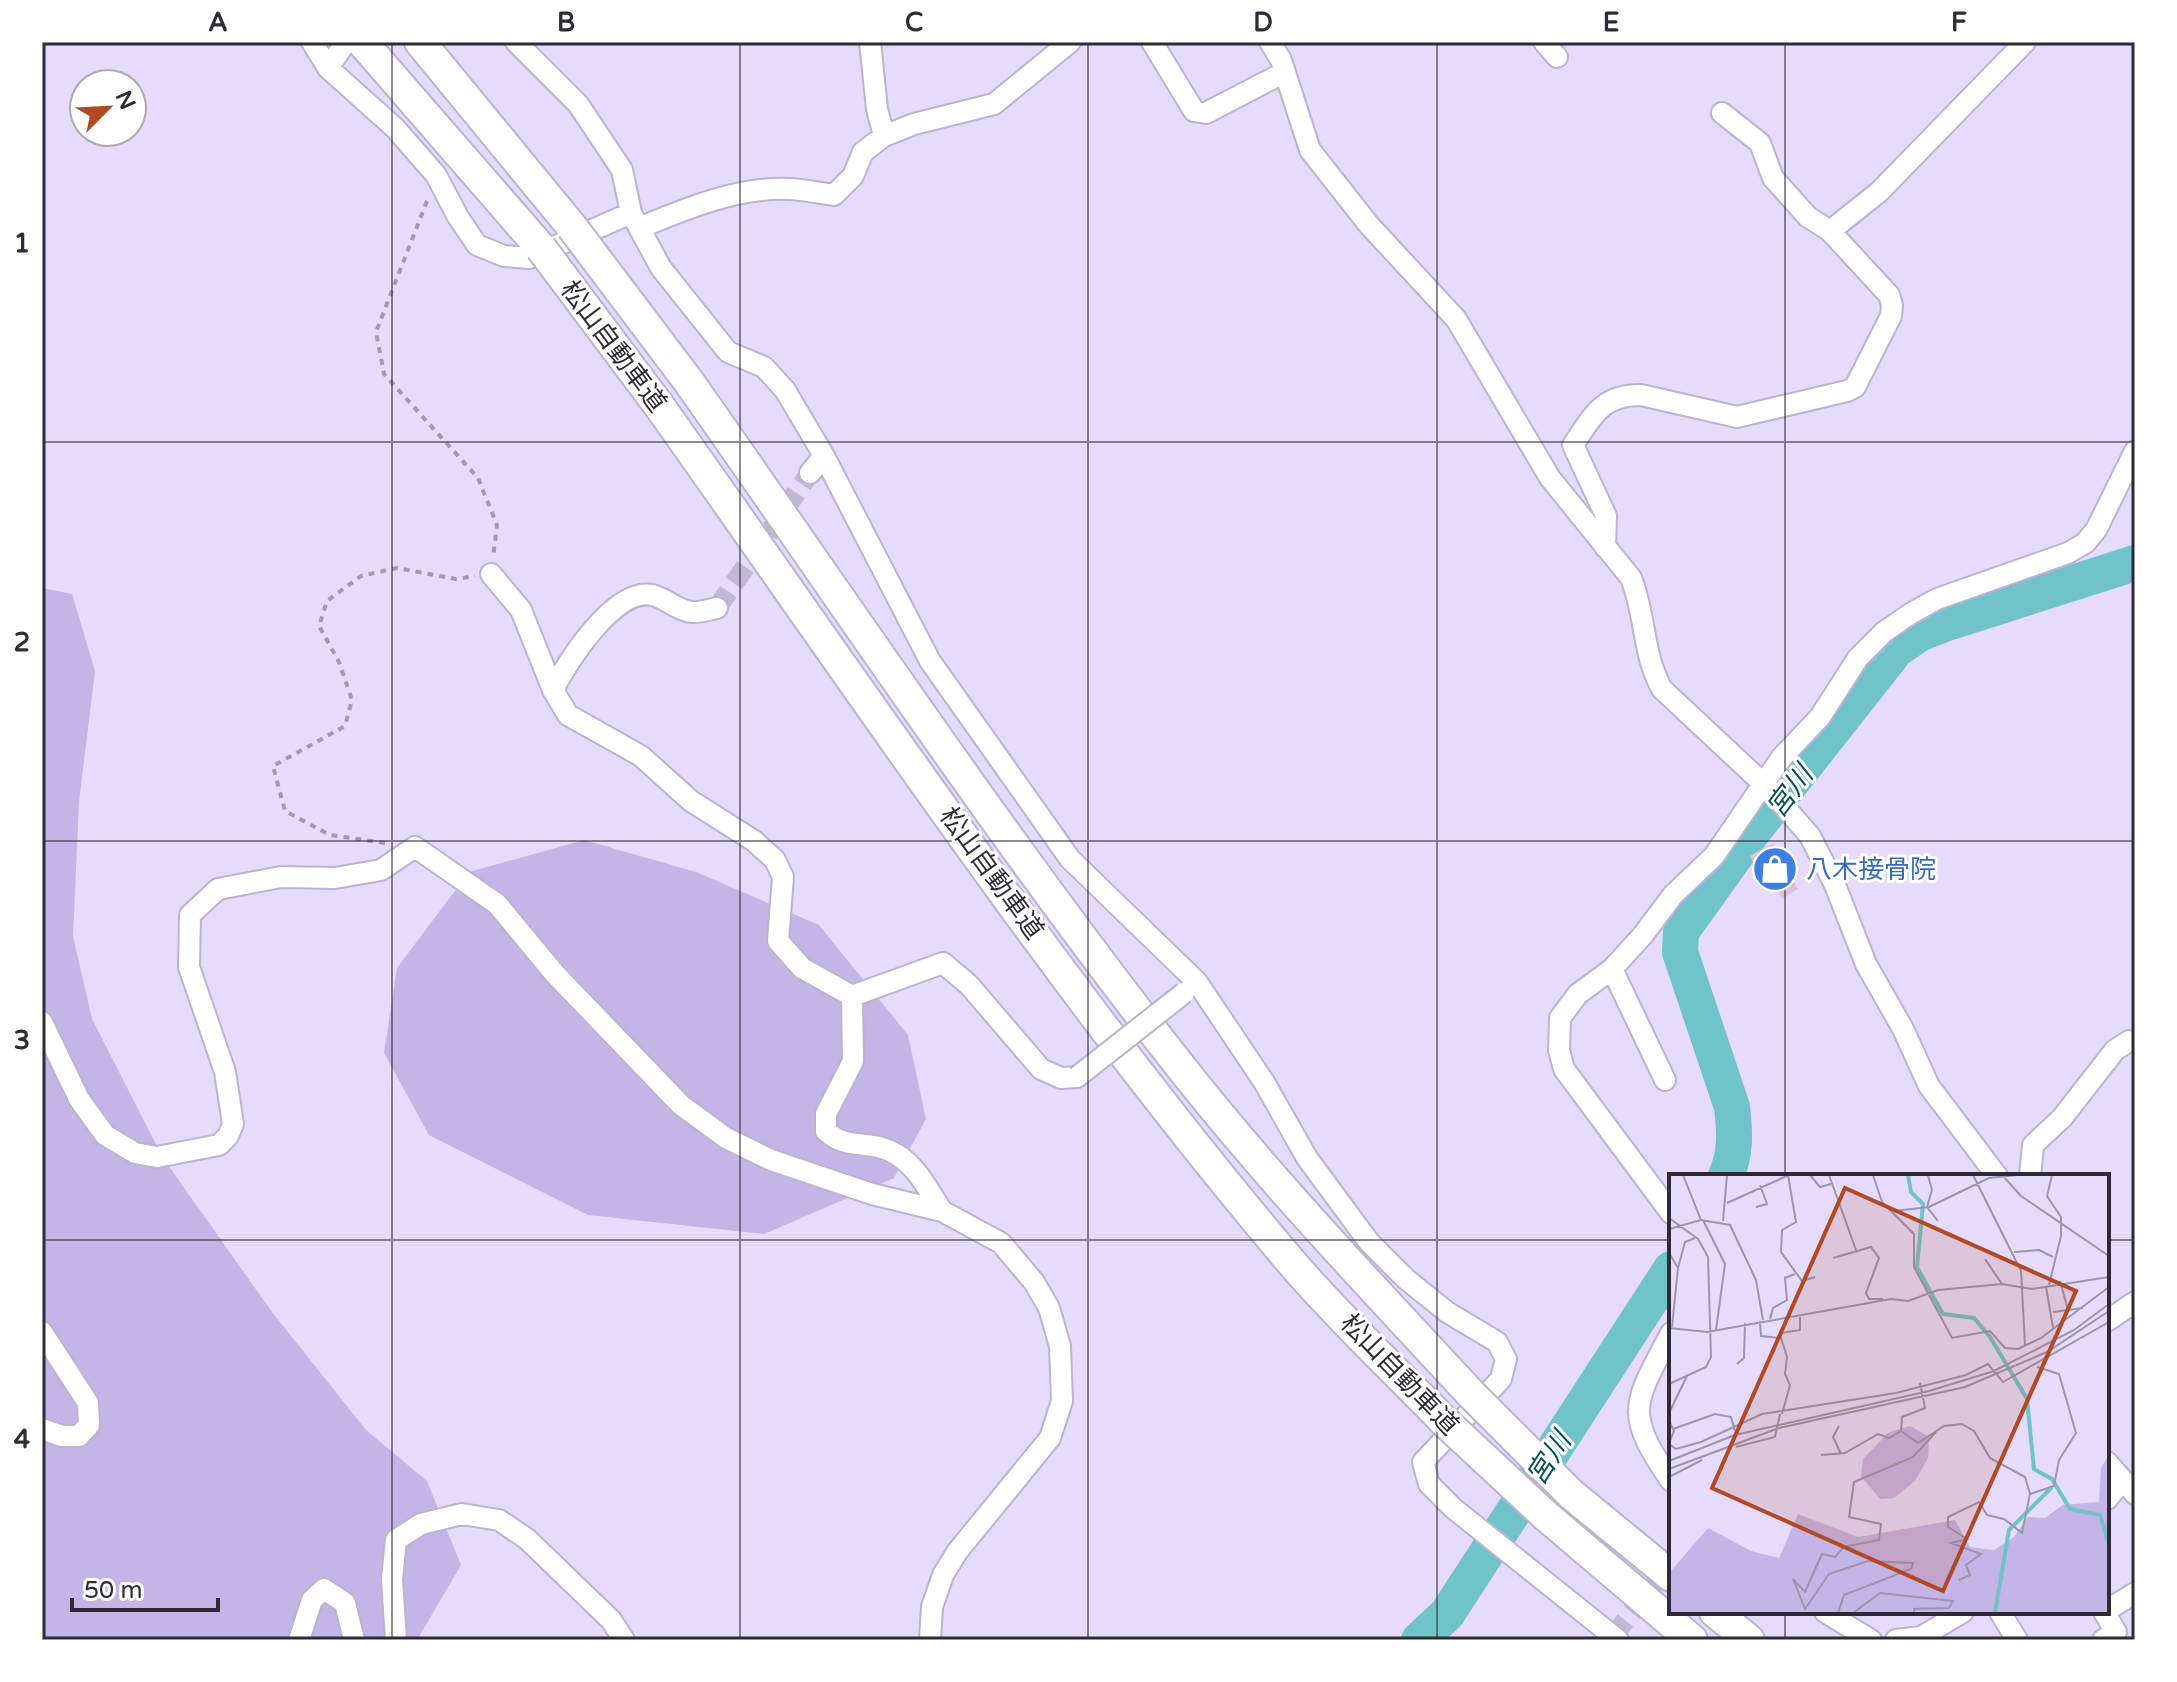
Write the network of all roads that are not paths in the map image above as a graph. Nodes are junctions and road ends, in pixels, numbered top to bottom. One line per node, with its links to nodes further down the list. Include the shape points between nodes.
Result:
1 (312, 42): 11 (street)
2 (346, 42): 11 (street)
3 (362, 42): 58 (highway, 松山自動車道, bridge, via 541,248 1142,1078 1294,1266 1444,1421)
4 (420, 42): 44 (highway, 松山自動車道, bridge, via 572,227 689,382 1027,863 1174,1058 1326,1237 1471,1394 1571,1494)
5 (516, 42): 15 (street, via 578,104 614,157)
6 (870, 42): 14 (street)
7 (1070, 42): 14 (street, via 994,104)
8 (1152, 42): 12 (street, via 1194,111 1206,113)
9 (1270, 42): 12 (street)
10 (2025, 42): 16 (street, via 1879,192)
11 (328, 68): 15 (street, via 395,128 436,175 477,245 504,256 529,258)
12 (1285, 72): 20 (street, via 1310,150 1369,225 1456,319 1550,478)
13 (1722, 113): 16 (street, via 1760,143 1773,178 1808,217)
14 (884, 136): 15 (street, via 863,152 853,176 834,195 788,189 741,194)
15 (635, 221): 18 (street, via 661,268 728,352 764,367 785,390)
16 (1830, 231): 20 (street, via 1889,295 1892,305 1855,387 1737,417 1641,395 1611,400 1599,408 1573,445 1606,516)
17 (2135, 451): 24 (street, via 2085,543 1937,599 1884,632 1858,658 1820,717 1782,757)
18 (824, 456): 19 (street); 26 (street, via 930,661 1070,859)
19 (810, 473)
20 (1605, 547): 24 (street, via 1631,578 1651,668 1662,689)
21 (491, 574): 23 (street, via 521,610)
22 (717, 608): 23 (street, via 692,612 651,594 633,596 612,611 568,660)
23 (553, 690): 27 (street, via 568,715 641,756 691,801 775,860 783,877 778,941 802,968)
24 (1768, 788): 25 (street); 31 (street, via 1810,836 1866,964 1929,1086)
25 (1612, 969): 30 (street); 33 (street, via 1578,994 1560,1018 1559,1050 1564,1069)
26 (1190, 987): 27 (street, bridge, via 1077,1077 1061,1078 1041,1069 969,985 943,963); 52 (street, via 1247,1055 1307,1158 1369,1242 1447,1312 1497,1342 1506,1359 1501,1379 1423,1462 1429,1484)
27 (852, 996): 34 (street, via 853,1061 826,1114 826,1131 837,1141 888,1149 912,1165)
28 (42, 1022): 34 (street, via 79,1099 105,1135 135,1153 157,1157 219,1145 233,1124 225,1072 189,967 190,915 218,889 281,877 335,878 381,870 415,847 497,904 555,974 681,1105 726,1138 771,1160)
29 (2129, 1041): 32 (street, via 2115,1050 2062,1118 2033,1145)
30 (1665, 1080)
31 (1995, 1174)
32 (2030, 1174)
33 (1668, 1209)
34 (942, 1211): 57 (street, via 1001,1243 1034,1282 1049,1308 1060,1346 1062,1401 1050,1438 943,1575 932,1607)
35 (2135, 1302): 36 (street)
36 (2109, 1320)
37 (42, 1332): 39 (street, via 88,1403 89,1425 79,1436)
38 (1669, 1337): 41 (street, via 1638,1404 1645,1438)
39 (42, 1429)
40 (2109, 1464): 42 (street)
41 (1669, 1478)
42 (2129, 1488): 43 (street)
43 (2109, 1498)
44 (1669, 1574)
45 (2135, 1593): 46 (street)
46 (2109, 1609)
47 (1717, 1614): 59 (highway)
48 (1828, 1614): 60 (street)
49 (1960, 1614): 61 (street, via 1921,1637)
50 (2001, 1614): 62 (street)
51 (2107, 1614): 63 (street, via 2116,1632)
52 (1614, 1639)
53 (299, 1640): 54 (street, via 312,1600 324,1589 345,1603)
54 (354, 1640)
55 (396, 1640): 56 (street, via 396,1540 421,1524 462,1514 499,1520 527,1539 611,1620)
56 (624, 1640)
57 (930, 1640)
58 (1692, 1640)
59 (1749, 1640)
60 (1871, 1640)
61 (1896, 1640)
62 (2017, 1640)
63 (2103, 1640)

